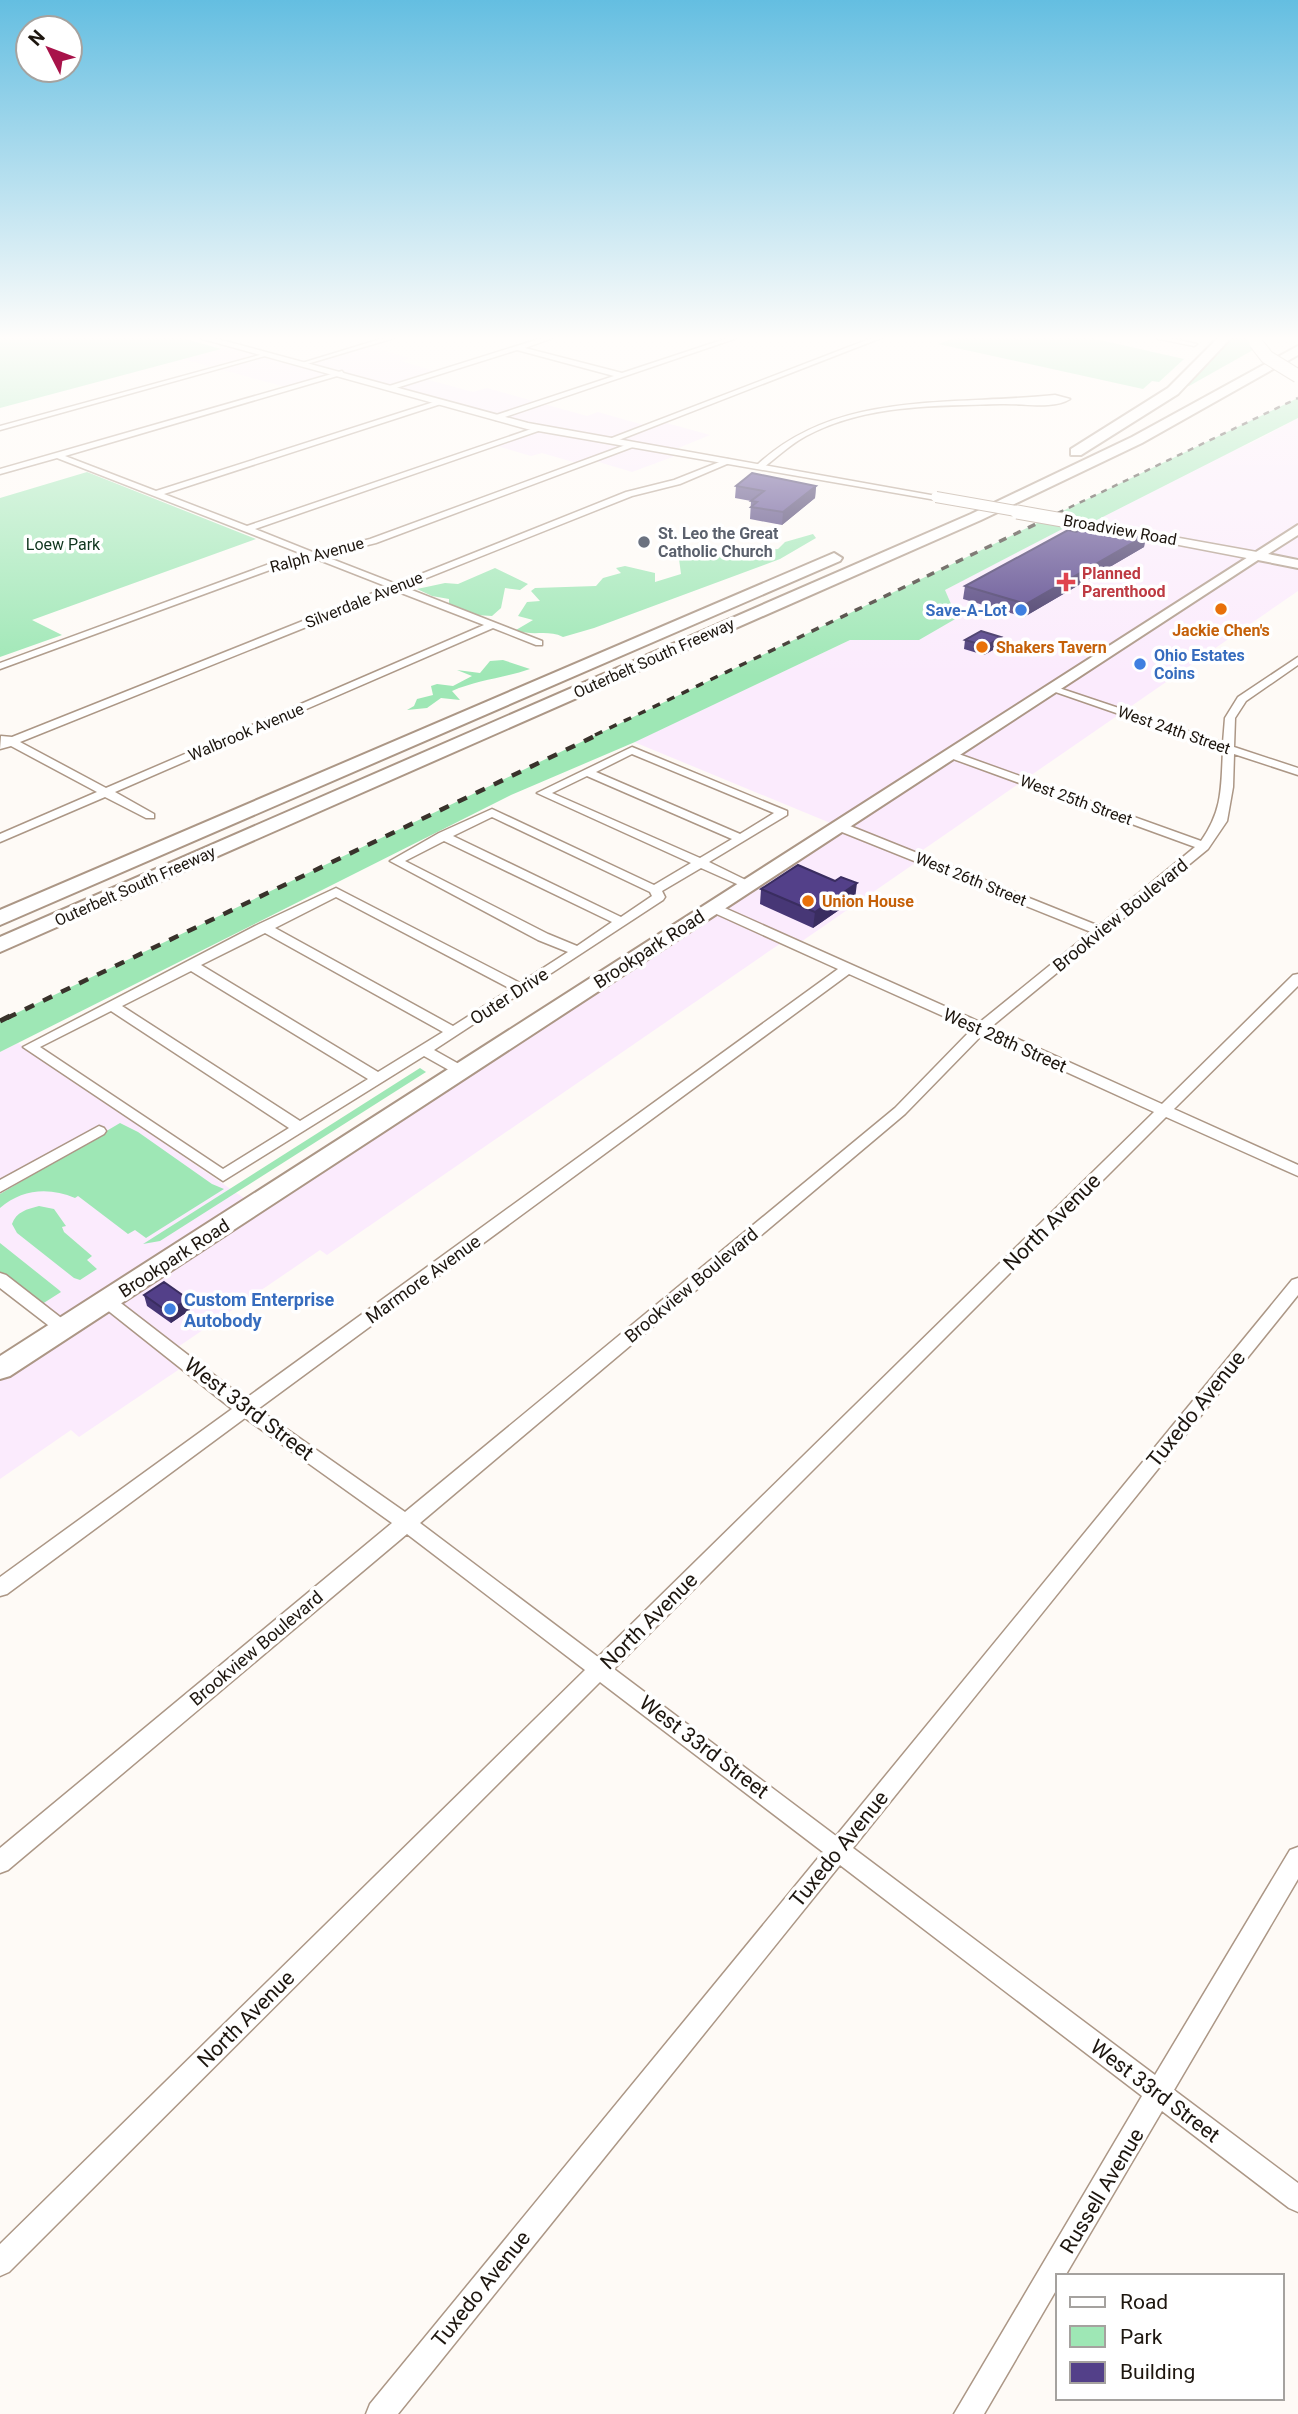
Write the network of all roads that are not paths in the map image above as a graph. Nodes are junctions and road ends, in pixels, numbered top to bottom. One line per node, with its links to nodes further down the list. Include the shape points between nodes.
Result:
1 (72, 451): 9 (street)
2 (290, 451): 15 (street)
3 (476, 451): 18 (street)
4 (619, 451): 20 (street, Ralph Avenue, via 373,541)
5 (668, 451): 11 (main road, Broadview Road)
6 (781, 451): 13 (street)
7 (1112, 451): 37 (highway, Outerbelt South Freeway, via 976,517)
8 (1076, 452): 16 (highway)
9 (57, 455): 12 (street); 15 (street)
10 (0, 459): 12 (street)
11 (730, 461): 13 (main road, Broadview Road); 23 (street, Silverdale Avenue, via 677,482 629,494)
12 (19, 466): 14 (street)
13 (760, 466): 16 (main road, Broadview Road)
14 (0, 472)
15 (154, 494): 18 (street)
16 (937, 505): 21 (main road, Broadview Road, bridge, via 1074,522)
17 (1298, 528): 21 (main road, Brookpark Road)
18 (246, 529): 20 (street)
19 (851, 551): 35 (highway, Outerbelt South Freeway)
20 (313, 556): 23 (street); 27 (street, Ralph Avenue, via 275,565)
21 (1257, 556): 22 (main road, Broadview Road); 28 (main road, Brookpark Road)
22 (1298, 564)
23 (395, 587): 24 (street); 30 (street, Silverdale Avenue)
24 (492, 625): 25 (street); 36 (street, Walbrook Avenue)
25 (539, 643)
26 (1298, 660): 31 (street, Brookview Boulevard, via 1242,699 1230,718)
27 (0, 666)
28 (1049, 688): 31 (street, West 24th Street); 32 (main road, Brookpark Road)
29 (0, 735): 30 (street)
30 (6, 743): 36 (street)
31 (1227, 748): 34 (street, West 24th Street); 43 (street, Brookview Boulevard, via 1221,821)
32 (948, 754): 39 (main road, Brookpark Road); 43 (street, West 25th Street)
33 (587, 772): 42 (street); 42 (street, Outer Drive, via 632,750 783,813); 44 (street, via 543,793)
34 (1298, 772)
35 (308, 784): 47 (highway, via 221,813); 49 (highway, Outerbelt South Freeway)
36 (106, 793): 38 (street); 41 (street, Walbrook Avenue)
37 (327, 802): 53 (highway, Outerbelt South Freeway); 55 (highway)
38 (150, 816)
39 (841, 827): 45 (main road, Brookpark Road); 52 (street, West 26th Street)
40 (443, 836): 46 (street, via 492,812); 50 (street); 54 (street, via 396,861)
41 (0, 838)
42 (742, 839): 44 (street, Outer Drive)
43 (1204, 846): 52 (street, Brookview Boulevard)
44 (699, 863): 45 (street); 46 (street, Outer Drive)
45 (750, 885): 48 (main road, Brookpark Road)
46 (655, 890): 50 (street, Outer Drive, via 659,897)
47 (0, 905)
48 (714, 908): 57 (street, West 28th Street); 64 (main road, Brookpark Road)
49 (0, 918)
50 (620, 921): 54 (street, Outer Drive)
51 (264, 927): 56 (street); 59 (street, via 336,892); 62 (street)
52 (1101, 931): 61 (street, Brookview Boulevard)
53 (0, 945)
54 (577, 951): 59 (street, Outer Drive)
55 (0, 961)
56 (191, 965): 60 (street); 65 (street)
57 (845, 970): 61 (street, West 28th Street); 76 (street, Marmore Avenue)
58 (1298, 978): 66 (street, North Avenue)
59 (521, 989): 62 (street, Outer Drive)
60 (113, 1006): 67 (street); 67 (street, Outer Drive, via 30,1047 223,1176)
61 (980, 1029): 66 (street, West 28th Street); 77 (street, Brookview Boulevard, via 900,1111)
62 (453, 1031): 63 (street, Outer Drive)
63 (423, 1050): 64 (street); 65 (street, Outer Drive)
64 (461, 1071): 73 (main road, Brookpark Road)
65 (379, 1079): 67 (street, Outer Drive)
66 (1164, 1111): 69 (street, West 28th Street); 79 (street, North Avenue)
67 (300, 1128)
68 (99, 1131): 70 (street)
69 (1298, 1171)
70 (0, 1187)
71 (0, 1279): 74 (street)
72 (1298, 1284): 80 (street, Tuxedo Avenue)
73 (107, 1301): 74 (main road, Brookpark Road); 76 (street, West 33rd Street)
74 (63, 1328): 75 (main road, Brookpark Road)
75 (0, 1369)
76 (246, 1409): 77 (street, West 33rd Street); 78 (street, Marmore Avenue)
77 (407, 1523): 79 (street, West 33rd Street); 82 (street, Brookview Boulevard)
78 (0, 1588)
79 (600, 1669): 80 (street, West 33rd Street); 85 (street, North Avenue)
80 (839, 1849): 83 (street, West 33rd Street); 86 (street, Tuxedo Avenue)
81 (1298, 1858): 83 (street, Russell Avenue)
82 (0, 1862)
83 (1160, 2095): 84 (street, West 33rd Street); 87 (street, Russell Avenue)
84 (1298, 2199)
85 (0, 2263)
86 (380, 2414)
87 (968, 2414)

